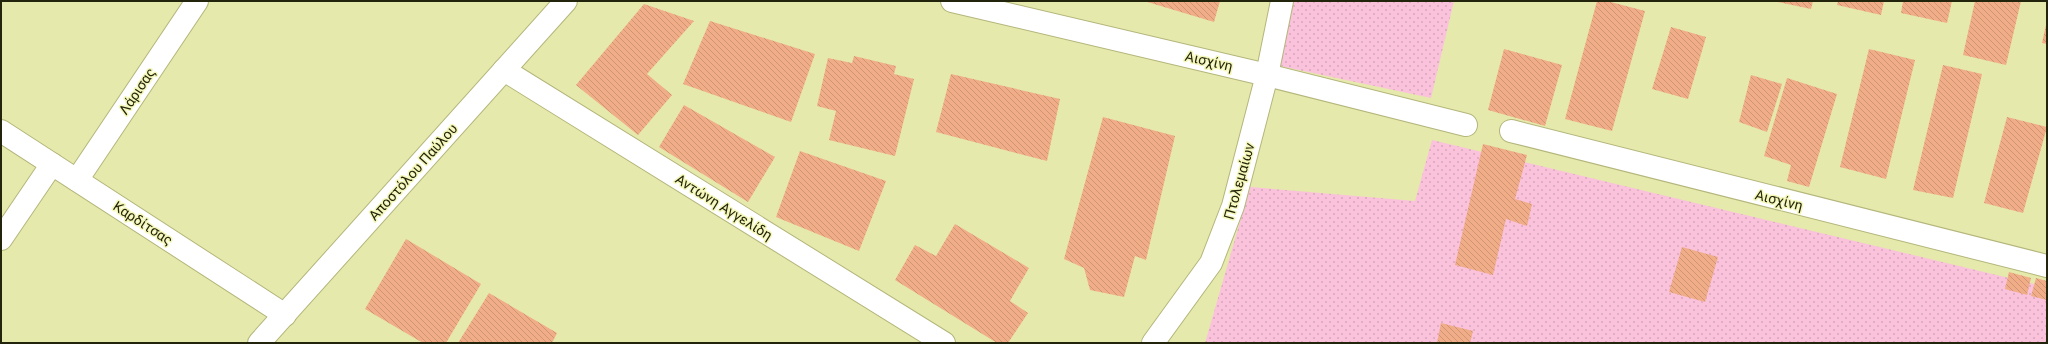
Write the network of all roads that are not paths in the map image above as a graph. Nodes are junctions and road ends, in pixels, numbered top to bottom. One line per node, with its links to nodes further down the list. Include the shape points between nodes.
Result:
1 (197, 1): 11 (street, Λάρισας)
2 (566, 1): 5 (street, Αποστόλου Παύλου)
3 (952, 1): 6 (street, Αισχίνη)
4 (1282, 1): 6 (street, Πτολεμαίων)
5 (504, 70): 14 (street, Αποστόλου Παύλου); 16 (street, Αντώνη Αγγελίδη)
6 (1268, 75): 7 (street, Αισχίνη); 17 (street, Πτολεμαίων, via 1233,206 1211,263)
7 (1466, 125)
8 (1, 131): 10 (street, Καρδίτσας)
9 (1511, 131): 13 (street, Αισχίνη)
10 (52, 164): 11 (street, Καρδίτσας); 12 (street)
11 (77, 180): 14 (street, Καρδίτσας)
12 (1, 239)
13 (2047, 266)
14 (285, 315): 15 (street, Αποστόλου Παύλου)
15 (266, 341)
16 (944, 343)
17 (1153, 343)

